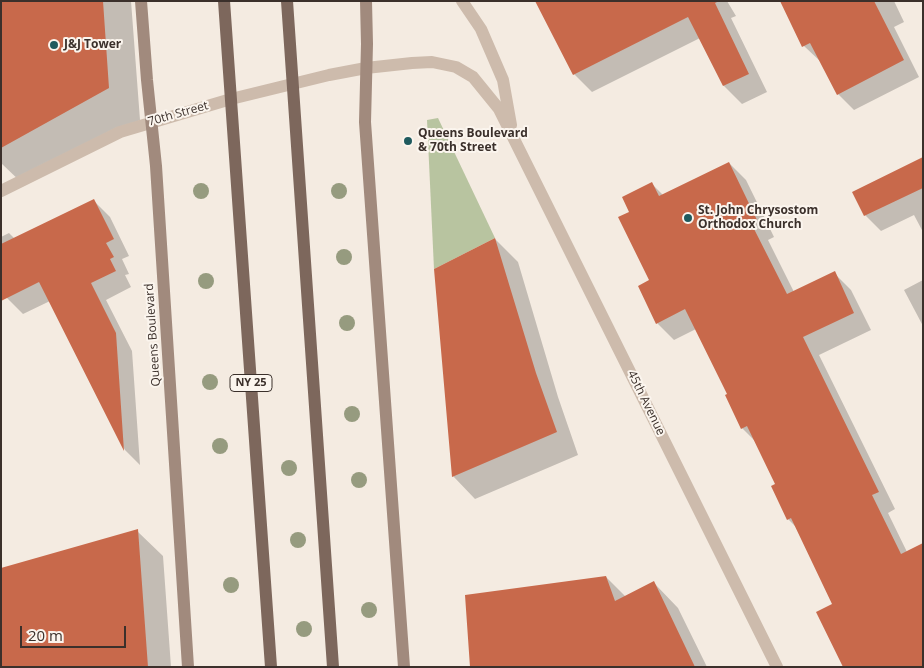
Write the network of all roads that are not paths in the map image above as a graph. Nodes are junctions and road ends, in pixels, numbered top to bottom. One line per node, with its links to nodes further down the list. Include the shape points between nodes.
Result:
1 (141, 1): 9 (street, Queens Boulevard)
2 (224, 1): 8 (main road, NY 25)
3 (287, 1): 7 (main road)
4 (366, 1): 6 (street)
5 (462, 1): 10 (street, 45th Avenue, via 481,29 503,80)
6 (366, 68): 7 (street, 70th Street); 10 (street, 45th Avenue, via 412,62 456,67 473,77 487,93); 15 (street, via 365,122)
7 (292, 84): 8 (street, 70th Street); 14 (main road)
8 (231, 99): 9 (street, 70th Street); 13 (main road, NY 25)
9 (151, 122): 11 (street, 70th Street, via 120,132); 12 (street, Queens Boulevard)
10 (514, 140): 16 (street, 45th Avenue)
11 (1, 192)
12 (188, 667)
13 (272, 667)
14 (333, 667)
15 (404, 667)
16 (777, 667)

